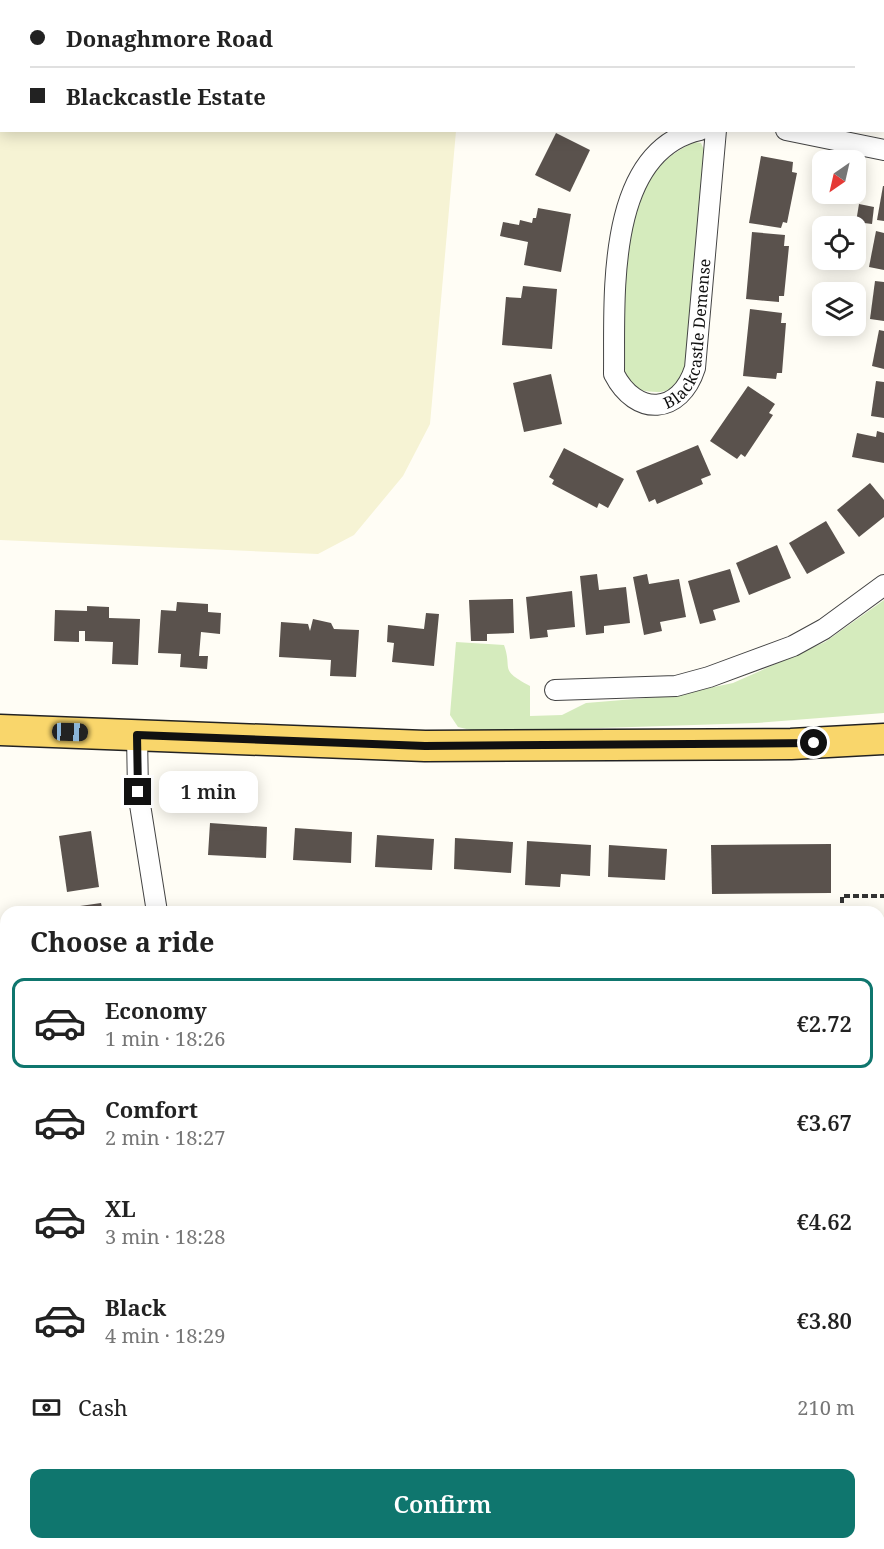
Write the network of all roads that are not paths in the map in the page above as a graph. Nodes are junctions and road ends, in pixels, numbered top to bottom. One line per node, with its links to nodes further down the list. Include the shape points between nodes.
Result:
1 (691, 132): 2 (street, Blackcastle Demense, via 666,145 649,163 624,219 616,261 614,374 632,398 645,404 671,402 682,394 695,368)
2 (716, 132)
3 (796, 132): 4 (street)
4 (884, 150)
5 (884, 585): 6 (street, via 824,629 793,646 709,677 676,686)
6 (555, 690)
7 (0, 730): 8 (main road)
8 (137, 735): 9 (main road, via 425,746 791,744); 10 (street, via 138,792)
9 (884, 739)
10 (157, 906)

